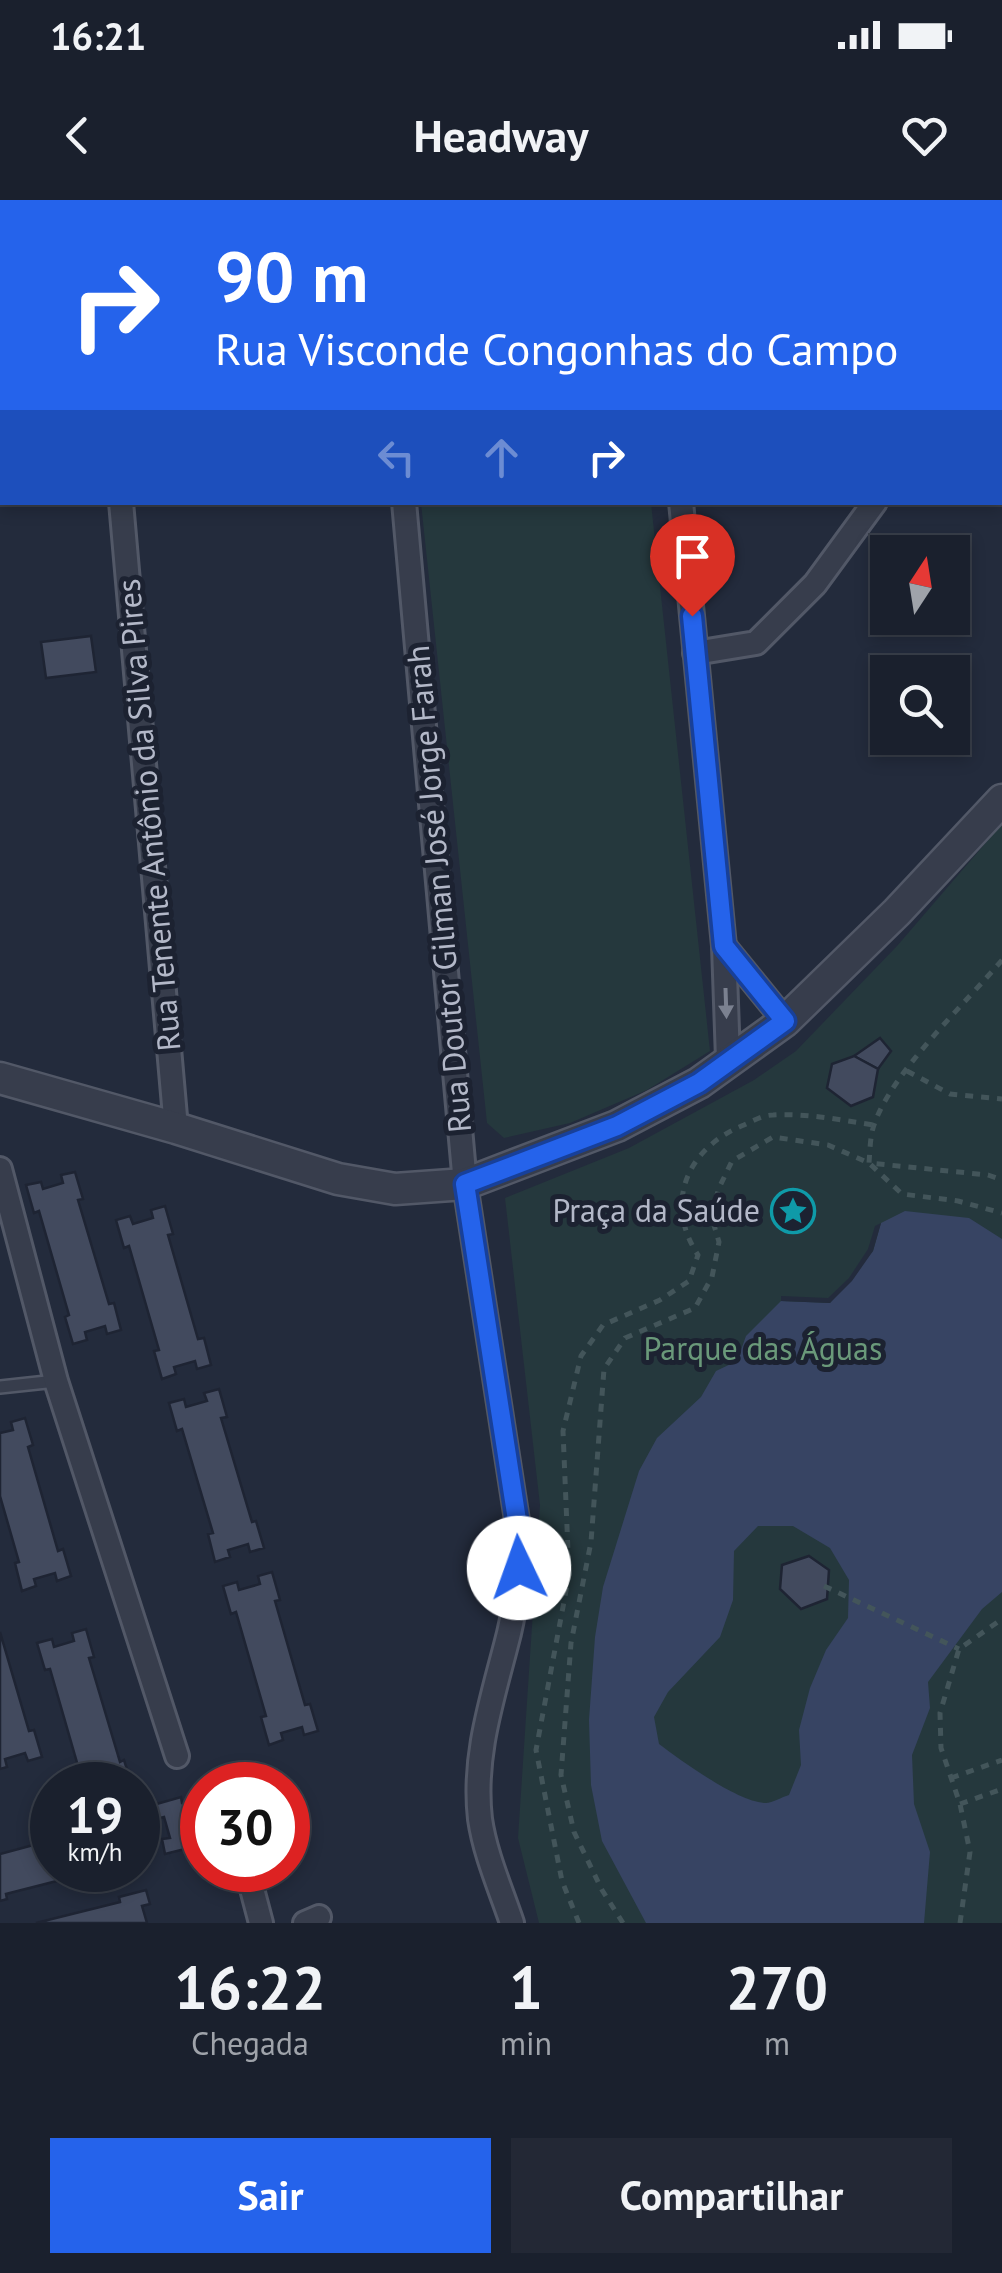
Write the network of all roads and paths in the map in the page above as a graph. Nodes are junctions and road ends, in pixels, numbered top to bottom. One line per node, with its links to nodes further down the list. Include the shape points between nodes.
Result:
1 (121, 505): 15 (street, Rua Tenente Antônio da Silva Pires)
2 (404, 505): 19 (street, Rua Doutor Gilman José Jorge Farah)
3 (681, 505): 5 (street)
4 (874, 505): 5 (street, via 815,584 756,643)
5 (695, 653): 7 (street)
6 (1002, 800): 9 (street)
7 (724, 946): 9 (street); 10 (street, one-way to 10)
8 (1002, 960): 11 (path)
9 (785, 1021): 10 (street)
10 (728, 1059): 19 (street, via 699,1083 617,1126)
11 (907, 1071): 13 (path, via 950,1094); 14 (path)
12 (0, 1078): 15 (street)
13 (1002, 1100)
14 (874, 1125): 16 (path); 34 (path, via 769,1114 722,1134 693,1162 681,1201 686,1238 698,1255 689,1281 604,1325 581,1356 564,1430 569,1575 536,1750 562,1881)
15 (176, 1128): 19 (street, via 338,1178 395,1189)
16 (869, 1163): 18 (path); 20 (path, via 902,1194); 35 (path, via 828,1145 773,1137 732,1161 711,1216 719,1242 712,1277 695,1308 625,1338 604,1369 591,1542 571,1642 561,1775 574,1832)
17 (0, 1169): 21 (street)
18 (1002, 1180)
19 (465, 1184): 33 (street, Rua Doutor Gilman José Jorge Farah, via 521,1546 508,1642 485,1720 478,1774 480,1822)
20 (1002, 1213)
21 (56, 1381): 22 (lane); 26 (street)
22 (0, 1386)
23 (824, 1586): 25 (path)
24 (1002, 1619): 25 (path)
25 (959, 1649): 28 (path, via 940,1713)
26 (177, 1756)
27 (1002, 1760): 28 (path)
28 (951, 1778): 30 (path)
29 (1002, 1788): 30 (path)
30 (960, 1804): 36 (path, via 970,1852)
31 (253, 1892): 32 (street)
32 (261, 1923)
33 (512, 1923)
34 (579, 1923)
35 (623, 1923)
36 (960, 1923)

